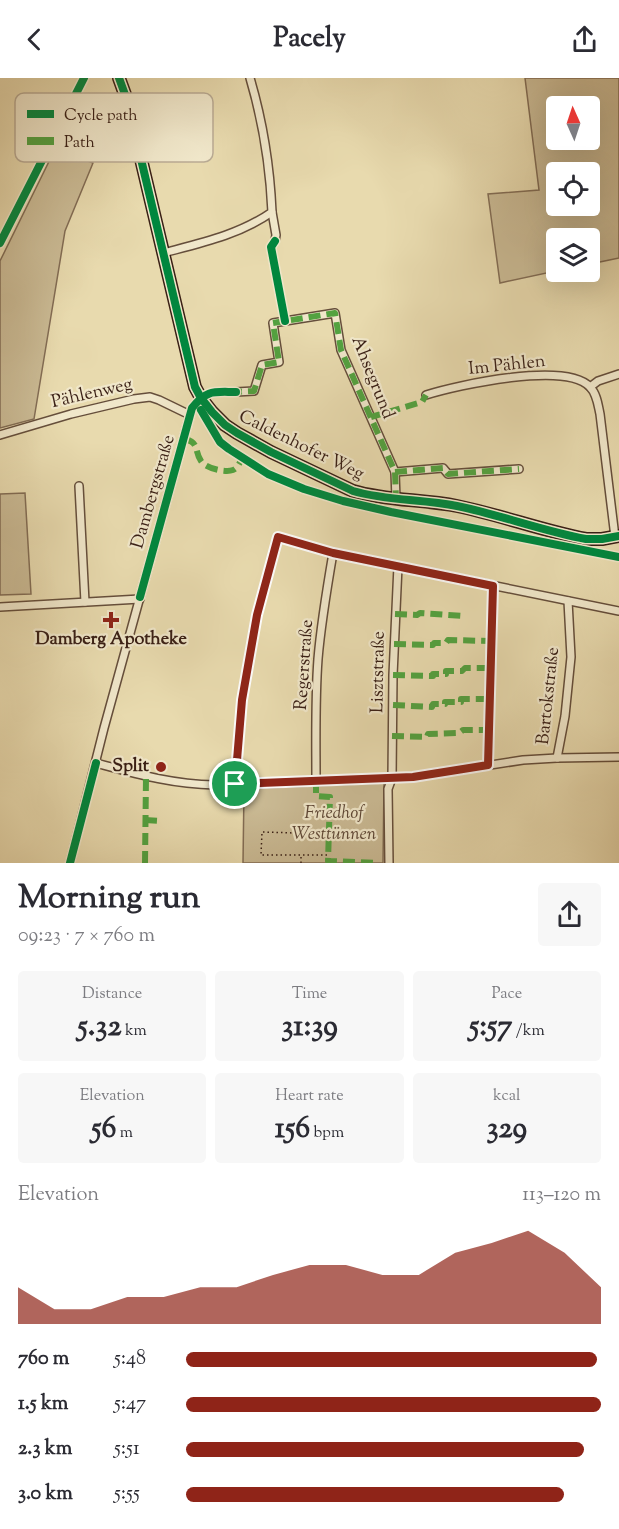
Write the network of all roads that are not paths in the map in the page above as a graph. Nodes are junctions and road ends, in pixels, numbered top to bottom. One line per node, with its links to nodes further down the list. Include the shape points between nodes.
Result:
1 (118, 78): 3 (main road, Caldenhofer Weg)
2 (250, 78): 5 (street, via 263,133)
3 (124, 93)
4 (142, 162): 7 (main road, Caldenhofer Weg)
5 (272, 212): 6 (street); 7 (street, via 223,237)
6 (275, 241)
7 (163, 253): 12 (main road, Caldenhofer Weg)
8 (619, 374): 9 (street)
9 (590, 387): 11 (street, Im Pählen, via 576,379 548,375 493,380); 19 (street, via 600,414)
10 (236, 392): 16 (street, Ahsegrund, via 254,391 262,365 279,362 273,323 335,313 341,350)
11 (426, 395)
12 (201, 398): 13 (street, Dambergstraße); 18 (main road, Caldenhofer Weg, via 225,425 271,452 353,491)
13 (190, 415): 14 (street, Pählenweg, via 150,397); 23 (street, Dambergstraße)
14 (0, 435)
15 (519, 469): 16 (street, via 448,474 443,468)
16 (395, 472): 18 (street, Ahsegrund)
17 (79, 486): 25 (street)
18 (396, 499): 19 (main road, Caldenhofer Weg, via 456,506 579,538)
19 (617, 537)
20 (333, 553): 21 (street); 33 (street, Regerstraße, via 318,658); 34 (street, via 278,537 257,615 242,700)
21 (398, 566): 22 (street); 32 (street, Lisztstraße)
22 (493, 586): 24 (street); 31 (street)
23 (140, 600): 25 (street); 30 (street, Dambergstraße)
24 (568, 601): 27 (street); 29 (street, Bartokstraße, via 571,657)
25 (85, 602): 26 (street)
26 (0, 607)
27 (619, 611)
28 (619, 757): 29 (street)
29 (557, 758): 31 (street)
30 (96, 763): 34 (street, via 188,785); 35 (street, Dambergstraße)
31 (488, 765): 32 (street)
32 (392, 778): 33 (street); 36 (street, Lisztstraße, via 388,789)
33 (316, 781): 34 (street)
34 (235, 784)
35 (70, 863)
36 (389, 863)

